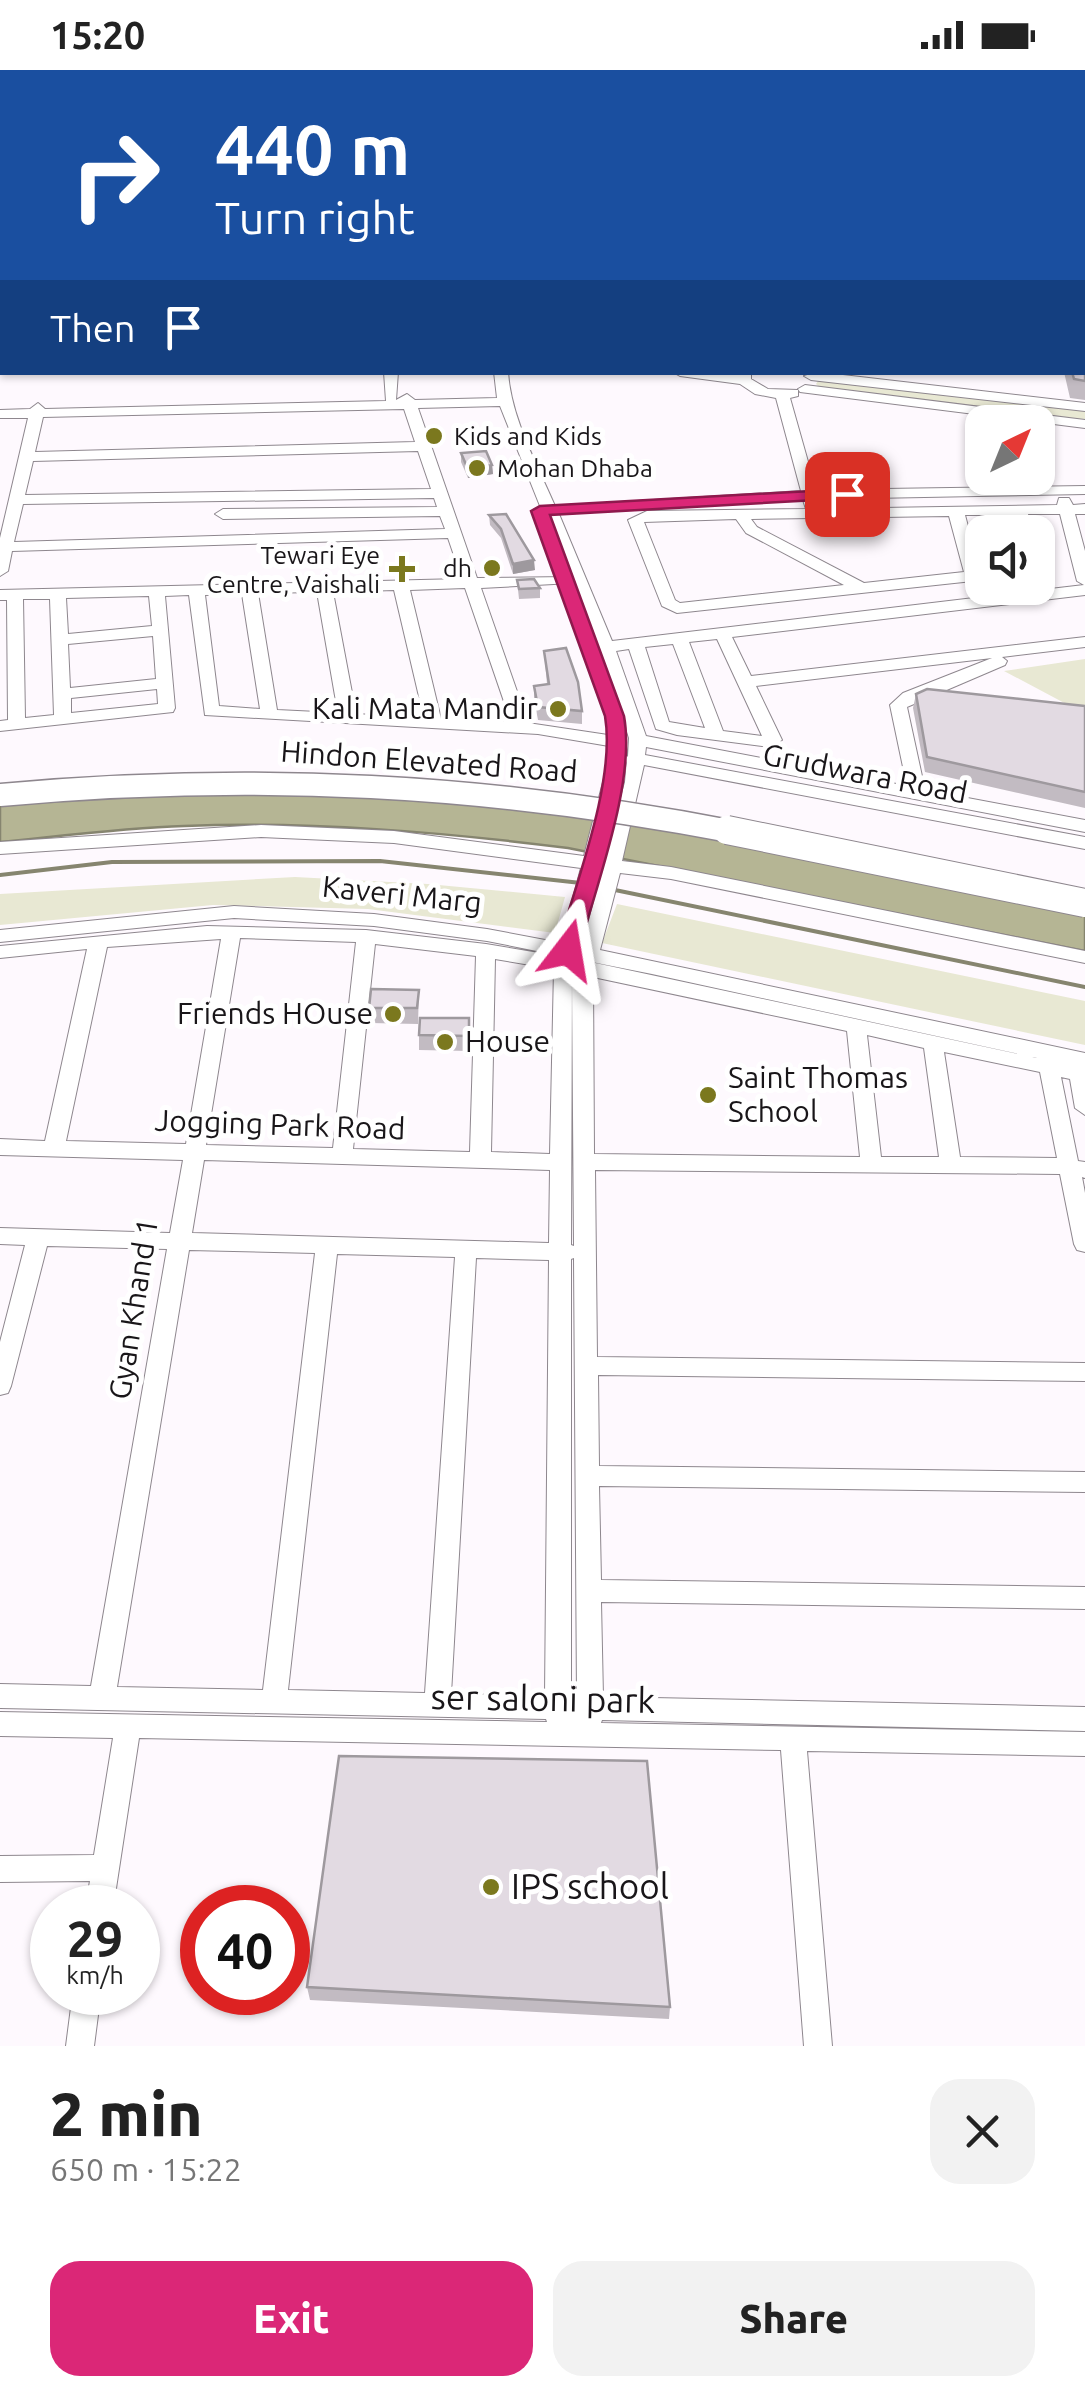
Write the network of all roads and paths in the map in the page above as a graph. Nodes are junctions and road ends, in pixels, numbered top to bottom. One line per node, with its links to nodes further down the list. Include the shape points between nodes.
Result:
1 (392, 375): 8 (street)
2 (488, 375): 7 (street)
3 (501, 375): 7 (street)
4 (744, 376): 6 (street, via 760,392)
5 (808, 379): 6 (street); 9 (street); 12 (street)
6 (782, 394): 18 (street)
7 (498, 399): 8 (street); 23 (street)
8 (403, 400): 10 (street); 13 (street)
9 (1085, 408)
10 (38, 410): 11 (street); 14 (street)
11 (0, 411)
12 (1085, 424)
13 (425, 446): 14 (street); 17 (street)
14 (27, 456): 19 (street)
15 (1061, 490): 16 (street); 18 (street); 20 (street)
16 (1085, 490)
17 (442, 493): 19 (street); 22 (street)
18 (811, 495): 23 (street); 28 (street)
19 (17, 500): 34 (street)
20 (1066, 510): 21 (street); 25 (street); 35 (street)
21 (1085, 510)
22 (448, 511): 27 (street); 32 (street)
23 (545, 511): 38 (street); 56 (street)
24 (989, 511): 25 (street); 26 (street); 29 (street)
25 (1020, 511): 30 (street)
26 (956, 512): 28 (street); 33 (street)
27 (223, 514)
28 (815, 515): 31 (street)
29 (990, 515)
30 (1021, 515)
31 (742, 516): 43 (street, via 752,530); 43 (street, via 636,520 671,606)
32 (456, 533): 34 (street); 40 (street)
33 (965, 538)
34 (6, 547): 36 (street)
35 (1081, 550): 39 (street)
36 (0, 571)
37 (965, 576): 43 (street)
38 (565, 580): 40 (street); 68 (street)
39 (1085, 582)
40 (474, 583): 41 (street); 66 (street)
41 (401, 585): 42 (street); 64 (street)
42 (324, 587): 44 (street); 62 (street)
43 (861, 588)
44 (249, 589): 45 (street); 61 (street)
45 (196, 590): 47 (street); 61 (street, via 209,709)
46 (1085, 590): 51 (street)
47 (157, 591): 48 (street); 50 (street)
48 (58, 594): 49 (street); 53 (street)
49 (7, 595): 65 (street)
50 (160, 630): 53 (street); 59 (street)
51 (722, 632): 52 (street); 58 (street)
52 (679, 637): 54 (street); 67 (street)
53 (60, 640): 60 (street)
54 (635, 642): 56 (street); 67 (street, via 662,724)
55 (1085, 642): 58 (street)
56 (606, 647): 68 (street)
57 (1085, 652): 70 (street, via 992,663 902,700 898,711)
58 (745, 682): 67 (street, via 773,740)
59 (166, 683): 60 (street); 63 (street, via 165,710)
60 (62, 694): 63 (street)
61 (268, 715): 62 (street)
62 (348, 718): 64 (street)
63 (63, 720): 65 (street)
64 (434, 723): 66 (street)
65 (8, 726)
66 (521, 728): 68 (street)
67 (716, 736)
68 (631, 746): 70 (street); 73 (street, Grudwara Road); 75 (street); 76 (street, via 634,782)
69 (0, 784): 77 (highway, Hindon Elevated Road, via 94,774 459,777 600,793)
70 (916, 793): 72 (street)
71 (0, 795): 78 (highway, Hindon Elevated Road, bridge, via 211,782 458,791 588,806)
72 (1085, 826)
73 (1085, 843)
74 (0, 848): 75 (street, via 260,832 394,837)
75 (590, 865): 86 (street)
76 (610, 868): 85 (street, via 671,873); 86 (street)
77 (1085, 885)
78 (1085, 902)
79 (232, 932): 81 (street, Kaveri Marg); 82 (street, Kaveri Marg); 94 (street, Gyan Khand 1)
80 (0, 936): 86 (street, Kaveri Marg, via 248,912 393,923)
81 (366, 936): 83 (street, Kaveri Marg); 95 (street)
82 (98, 942): 84 (street, Kaveri Marg); 93 (street)
83 (486, 950): 86 (street, Kaveri Marg); 96 (street)
84 (0, 952)
85 (1085, 957)
86 (577, 959): 87 (street, Kaveri Marg, via 681,996); 89 (street, Kaveri Marg); 97 (street, via 561,978); 98 (street)
87 (856, 1026): 88 (street, Kaveri Marg); 100 (street)
88 (933, 1042): 89 (street, Kaveri Marg); 99 (street)
89 (1047, 1059): 90 (street, Kaveri Marg); 101 (street)
90 (1081, 1066): 91 (street)
91 (1085, 1108)
92 (0, 1147): 93 (street, Jogging Park Road)
93 (54, 1148): 94 (street, Jogging Park Road)
94 (194, 1153): 95 (street, Jogging Park Road); 104 (street, Gyan Khand 1)
95 (342, 1156): 96 (street, Jogging Park Road)
96 (480, 1160): 97 (street, Jogging Park Road)
97 (558, 1162): 108 (street)
98 (584, 1162): 100 (street); 109 (street)
99 (950, 1164): 100 (street); 101 (street)
100 (872, 1166)
101 (1076, 1168): 105 (street)
102 (0, 1236): 103 (street)
103 (38, 1237): 104 (street); 112 (street)
104 (179, 1240): 106 (street); 118 (street, Gyan Khand 1)
105 (1085, 1244)
106 (327, 1245): 107 (street); 119 (street)
107 (466, 1248): 108 (street); 120 (street)
108 (558, 1252): 109 (street); 122 (street)
109 (584, 1254): 110 (street)
110 (587, 1366): 111 (street); 113 (street)
111 (1085, 1372)
112 (0, 1386)
113 (588, 1476): 114 (street); 115 (street)
114 (1085, 1482)
115 (589, 1591): 116 (street); 123 (street)
116 (1085, 1598)
117 (0, 1696): 118 (street)
118 (102, 1698): 119 (street)
119 (274, 1702): 120 (street)
120 (437, 1706): 122 (street)
121 (1085, 1720): 123 (street)
122 (558, 1721): 123 (street, ser saloni park); 125 (street, ser saloni park)
123 (590, 1722): 126 (street, ser saloni park)
124 (0, 1724): 125 (street, ser saloni park)
125 (128, 1727): 128 (street)
126 (793, 1739): 127 (street, ser saloni park); 133 (street)
127 (1085, 1744)
128 (105, 1868): 129 (street); 130 (street)
129 (0, 1869)
130 (103, 1885)
131 (84, 2015): 132 (street)
132 (80, 2046)
133 (818, 2046)

